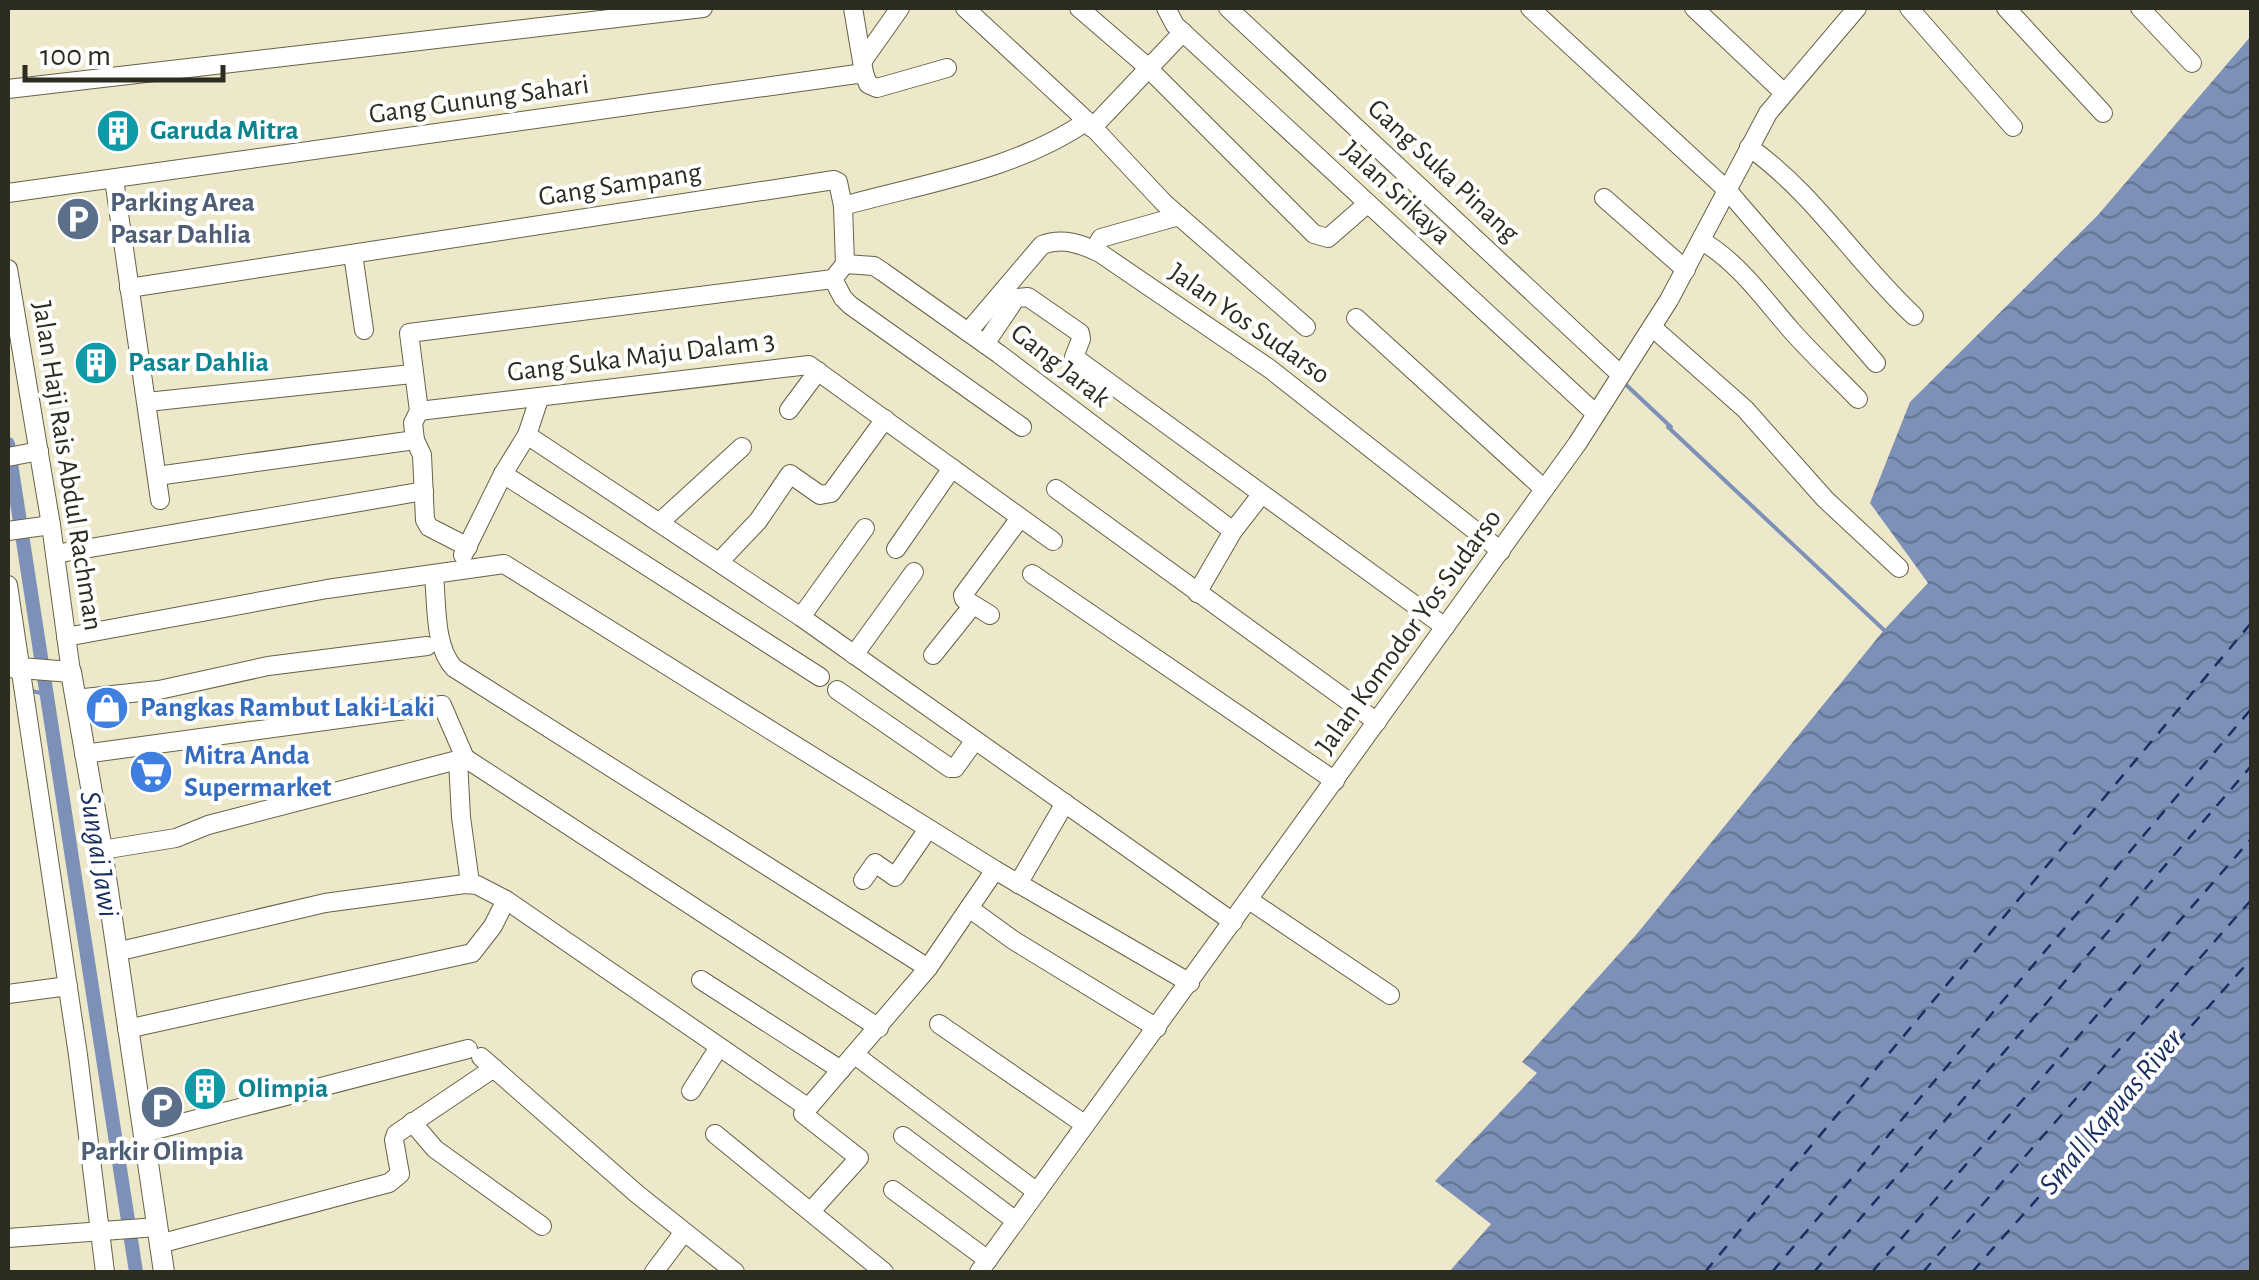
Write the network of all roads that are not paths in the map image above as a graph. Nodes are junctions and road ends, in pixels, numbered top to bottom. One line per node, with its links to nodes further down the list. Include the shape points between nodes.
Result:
1 (703, 8): 19 (street)
2 (853, 8): 16 (street)
3 (900, 8): 16 (street)
4 (965, 8): 22 (street)
5 (1079, 8): 18 (street)
6 (1166, 8): 14 (street, Jalan Srikaya)
7 (1228, 8): 50 (street, Gang Suka Pinang)
8 (1530, 8): 26 (street)
9 (1694, 8): 20 (street)
10 (1857, 8): 20 (street, Jalan Komodor Yos Sudarso)
11 (1909, 8): 23 (street)
12 (2006, 8): 21 (street)
13 (2140, 8): 15 (street)
14 (1183, 32): 18 (street); 29 (street, Jalan Srikaya)
15 (2192, 63)
16 (864, 66): 17 (street, Gang Gunung Sahari, via 868,84 877,88); 25 (street, Gang Gunung Sahari)
17 (946, 68)
18 (1149, 69): 22 (street); 29 (street, via 1314,234 1328,238)
19 (8, 89)
20 (1783, 92): 24 (street, Jalan Komodor Yos Sudarso)
21 (2103, 113)
22 (1089, 125): 30 (street, via 1024,156); 31 (street)
23 (2013, 127)
24 (1749, 147): 26 (street, Jalan Komodor Yos Sudarso); 39 (street, via 1804,193)
25 (114, 179): 27 (street, Gang Gunung Sahari); 38 (street)
26 (1728, 191): 32 (street, Jalan Komodor Yos Sudarso); 47 (street)
27 (8, 193)
28 (1604, 198): 36 (street)
29 (1368, 204): 56 (street, Jalan Srikaya)
30 (844, 206): 34 (street, Gang Sampang, via 834,180); 37 (street)
31 (1180, 216): 33 (street, via 1101,238); 41 (street)
32 (1702, 242): 36 (street, Jalan Komodor Yos Sudarso); 52 (street, via 1721,252)
33 (1094, 250): 44 (street, Jalan Yos Sudarso, via 1070,242 1042,245); 80 (street, Jalan Yos Sudarso, via 1270,369)
34 (353, 254): 38 (street, Gang Sampang); 43 (street)
35 (8, 270): 46 (street, Jalan Haji Rais Abdul Rachman)
36 (1686, 270): 42 (street, Jalan Komodor Yos Sudarso)
37 (839, 271): 44 (street, Gang Jarak, via 874,266); 49 (street, via 412,331); 58 (street, via 850,305)
38 (129, 288): 53 (street)
39 (1914, 316)
40 (1356, 318): 67 (street)
41 (1306, 326)
42 (1652, 327): 50 (street, Jalan Komodor Yos Sudarso); 83 (street, via 1745,409 1825,499)
43 (364, 330)
44 (968, 332): 45 (street, Gang Jarak)
45 (985, 344): 69 (street, via 1016,298 1028,297 1080,332 1074,356); 76 (street, Gang Jarak)
46 (14, 346): 62 (street, Jalan Haji Rais Abdul Rachman)
47 (1876, 363)
48 (818, 371): 51 (street, Gang Suka Maju Dalam 3, via 805,364); 54 (street); 57 (street)
49 (412, 374): 53 (street); 55 (street)
50 (1621, 375): 56 (street, Jalan Komodor Yos Sudarso)
51 (538, 399): 55 (street, Gang Suka Maju Dalam 3); 59 (street)
52 (1858, 399)
53 (147, 402): 65 (street)
54 (789, 410)
55 (419, 411): 60 (street)
56 (1596, 414): 67 (street, Jalan Komodor Yos Sudarso)
57 (885, 419): 63 (street); 82 (street, via 831,493 820,495 790,474)
58 (1022, 427)
59 (527, 435): 64 (street); 72 (street)
60 (415, 440): 65 (street); 68 (street)
61 (742, 447): 72 (street)
62 (24, 454): 73 (street, Jalan Haji Rais Abdul Rachman)
63 (952, 468): 71 (street); 79 (street)
64 (504, 474): 78 (street); 100 (street)
65 (157, 476): 70 (street)
66 (1056, 489): 89 (street)
67 (1544, 490): 80 (street, Jalan Komodor Yos Sudarso)
68 (424, 491): 78 (street, via 427,526); 81 (street)
69 (1261, 495): 76 (street); 93 (street)
70 (160, 500)
71 (1020, 518): 77 (street); 90 (street, via 964,593)
72 (660, 522): 82 (street)
73 (42, 526): 75 (street); 81 (street, Jalan Haji Rais Abdul Rachman)
74 (865, 528): 92 (street)
75 (8, 530)
76 (1232, 531): 89 (street)
77 (1053, 541)
78 (468, 547): 84 (street)
79 (896, 549)
80 (1501, 551): 93 (street, Jalan Komodor Yos Sudarso)
81 (55, 554): 94 (street, Jalan Haji Rais Abdul Rachman)
82 (719, 562): 92 (street)
83 (1899, 568)
84 (454, 572): 87 (street); 109 (street, via 504,564)
85 (914, 572): 96 (street)
86 (1032, 574): 107 (street)
87 (434, 576): 94 (street); 120 (street, via 448,664)
88 (8, 585): 99 (street)
89 (1196, 593): 103 (street)
90 (973, 605): 91 (street); 97 (street)
91 (990, 615)
92 (800, 617): 96 (street)
93 (1445, 627): 103 (street, Jalan Komodor Yos Sudarso)
94 (66, 637): 98 (street, Jalan Haji Rais Abdul Rachman)
95 (427, 646): 102 (street)
96 (854, 654): 104 (street)
97 (934, 656)
98 (64, 672): 99 (main road); 102 (main road)
99 (20, 677): 123 (street)
100 (820, 677)
101 (837, 690): 104 (street, via 950,768)
102 (75, 699): 105 (main road)
103 (1376, 722): 107 (street, Jalan Komodor Yos Sudarso)
104 (975, 740): 108 (street)
105 (84, 754): 106 (street, via 439,704); 110 (main road)
106 (461, 759): 110 (street, via 176,838); 113 (street); 127 (street)
107 (1336, 781): 116 (street, Jalan Komodor Yos Sudarso)
108 (1064, 803): 114 (street); 118 (street)
109 (928, 829): 111 (street); 112 (street, via 895,877 874,863)
110 (102, 850): 119 (main road)
111 (994, 870): 114 (street); 117 (street)
112 (863, 880)
113 (470, 884): 115 (street); 119 (street, via 325,903)
114 (1018, 884): 122 (street)
115 (506, 900): 129 (street, via 472,953); 130 (street)
116 (1249, 900): 118 (street, Jalan Komodor Yos Sudarso); 125 (street)
117 (969, 908): 120 (street); 128 (street)
118 (1232, 922): 122 (street, Jalan Komodor Yos Sudarso)
119 (116, 952): 129 (main road)
120 (928, 968): 127 (street)
121 (701, 980): 133 (street)
122 (1190, 983): 128 (street, Jalan Komodor Yos Sudarso)
123 (68, 986): 124 (street); 146 (street)
124 (8, 994)
125 (1390, 995)
126 (940, 1024): 137 (street)
127 (879, 1028): 131 (street)
128 (1157, 1028): 137 (street, Jalan Komodor Yos Sudarso)
129 (128, 1029): 138 (main road)
130 (716, 1053): 134 (street); 135 (street)
131 (855, 1055): 133 (street); 142 (street)
132 (481, 1058): 136 (street); 138 (street); 147 (street)
133 (841, 1070): 135 (street)
134 (691, 1091)
135 (807, 1108): 143 (street, via 802,1114 859,1157)
136 (412, 1122): 145 (street, via 435,1148); 148 (street, via 394,1137 401,1172 389,1183)
137 (1084, 1124): 142 (street, Jalan Komodor Yos Sudarso)
138 (143, 1133): 148 (main road)
139 (715, 1134): 143 (street)
140 (903, 1136): 144 (street)
141 (892, 1190): 150 (street)
142 (1037, 1192): 144 (street, Jalan Komodor Yos Sudarso)
143 (811, 1211): 155 (street)
144 (1016, 1221): 150 (street, Jalan Komodor Yos Sudarso)
145 (542, 1226)
146 (102, 1231): 148 (street); 149 (street); 151 (street)
147 (684, 1232): 153 (street); 154 (street)
148 (152, 1233): 152 (main road)
149 (8, 1238)
150 (983, 1266)
151 (105, 1272)
152 (164, 1272)
153 (654, 1272)
154 (735, 1272)
155 (884, 1272)

